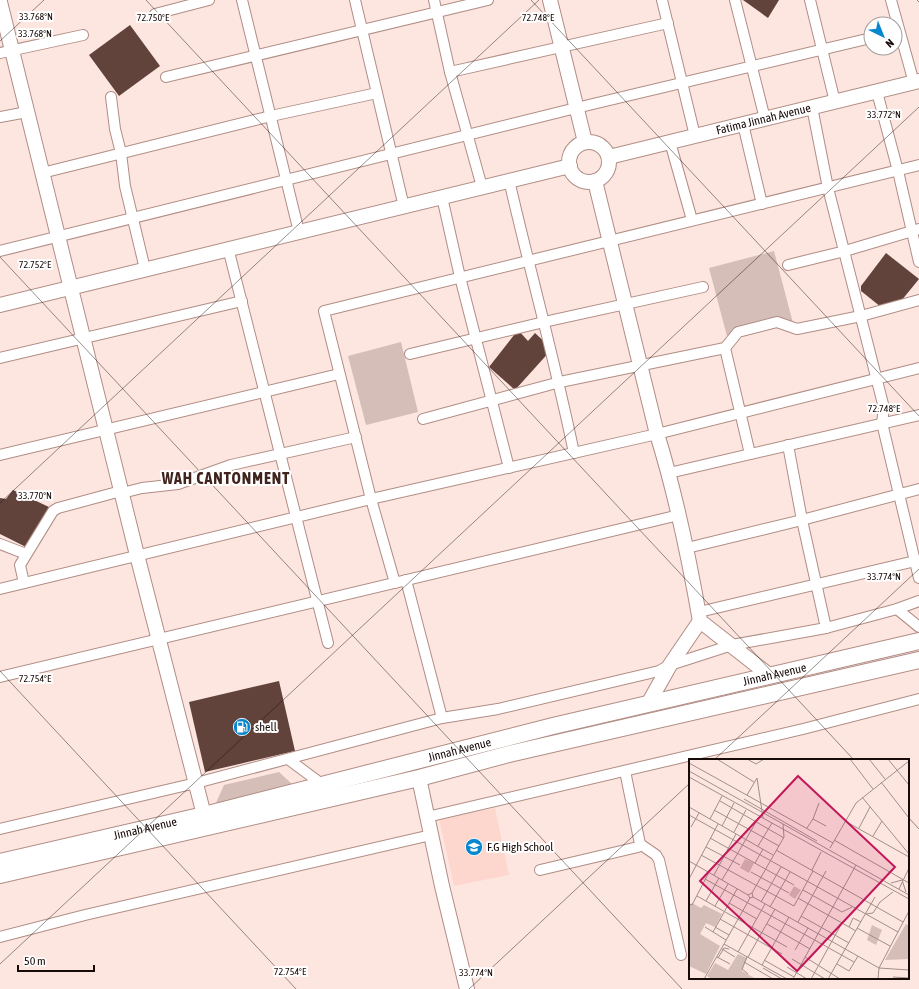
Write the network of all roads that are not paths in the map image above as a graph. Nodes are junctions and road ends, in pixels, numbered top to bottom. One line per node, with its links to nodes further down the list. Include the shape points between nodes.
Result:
1 (209, 0): 12 (street)
2 (242, 0): 23 (street)
3 (355, 0): 16 (street)
4 (434, 0): 13 (street)
5 (488, 0): 13 (street)
6 (550, 0): 19 (street)
7 (662, 0): 15 (street)
8 (735, 0): 24 (street)
9 (810, 0): 21 (street)
10 (891, 0): 14 (street)
11 (0, 2): 22 (street)
12 (155, 14)
13 (437, 14): 16 (street); 25 (street)
14 (894, 16)
15 (668, 23): 19 (street); 28 (street)
16 (362, 30): 23 (street); 30 (street)
17 (83, 35): 22 (street)
18 (863, 40): 21 (street)
19 (561, 46): 25 (street); 34 (street)
20 (903, 47): 27 (street)
21 (822, 49): 24 (street); 32 (street)
22 (6, 52): 35 (street)
23 (256, 56): 26 (street); 36 (street)
24 (750, 66): 28 (street); 38 (street)
25 (450, 72): 40 (street)
26 (166, 77)
27 (916, 82): 29 (street, Fatima Jinnah Avenue)
28 (682, 83): 34 (street); 41 (street)
29 (877, 92): 32 (street, Fatima Jinnah Avenue); 49 (street)
30 (377, 93): 36 (street); 45 (street)
31 (111, 97): 44 (street)
32 (835, 102): 33 (street, Fatima Jinnah Avenue)
33 (812, 107): 38 (street, Fatima Jinnah Avenue); 55 (street)
34 (576, 108): 40 (street); 42 (street)
35 (27, 112): 37 (street); 50 (street)
36 (270, 116): 44 (street); 52 (street)
37 (0, 118)
38 (765, 119): 39 (street, Fatima Jinnah Avenue)
39 (743, 124): 41 (street, Fatima Jinnah Avenue); 57 (street)
40 (468, 136): 45 (street); 54 (street)
41 (695, 136): 43 (street, Fatima Jinnah Avenue)
42 (585, 142): 46 (street, via 602,146); 48 (street, via 571,154)
43 (670, 142): 46 (street, Fatima Jinnah Avenue); 60 (street)
44 (121, 152): 50 (street); 59 (street)
45 (392, 154): 52 (street); 58 (street)
46 (609, 157): 53 (street, via 608,167 603,176)
47 (919, 165): 49 (street)
48 (570, 166): 51 (street); 53 (street, via 579,179)
49 (898, 171): 55 (street); 61 (street)
50 (42, 173): 63 (street)
51 (509, 180): 54 (street); 68 (street)
52 (286, 181): 59 (street); 62 (street)
53 (595, 181): 64 (street)
54 (482, 187): 56 (street)
55 (828, 188): 57 (street); 67 (street)
56 (442, 197): 58 (street); 72 (street)
57 (762, 204): 60 (street)
58 (404, 207): 62 (street)
59 (132, 219): 63 (street); 71 (street)
60 (692, 220): 64 (street)
61 (915, 230): 67 (street); 69 (street)
62 (299, 232): 65 (street)
63 (58, 237): 66 (street); 74 (street)
64 (609, 239): 68 (street); 77 (street)
65 (228, 248): 71 (street); 76 (street)
66 (0, 251)
67 (844, 251): 70 (street); 79 (street)
68 (527, 260): 72 (street); 80 (street)
69 (919, 262)
70 (788, 265)
71 (145, 269): 74 (street)
72 (460, 277): 81 (street); 88 (street, via 324,311)
73 (703, 287): 77 (street)
74 (71, 288): 78 (street); 82 (street)
75 (919, 300): 79 (street)
76 (242, 301): 82 (street); 91 (street)
77 (625, 304): 80 (street); 86 (street)
78 (0, 305)
79 (861, 316): 83 (street, via 797,330 777,322 738,332); 89 (street)
80 (544, 322): 81 (street); 90 (street)
81 (476, 339): 84 (street); 92 (street)
82 (84, 340): 85 (street); 97 (street)
83 (725, 348): 86 (street); 93 (street)
84 (410, 354)
85 (0, 358)
86 (641, 366): 90 (street); 98 (street)
87 (919, 368): 89 (street)
88 (339, 374): 91 (street); 99 (street)
89 (878, 379): 93 (street); 96 (street, via 884,408)
90 (560, 382): 92 (street); 101 (street)
91 (265, 390): 97 (street); 102 (street)
92 (492, 400): 95 (street); 105 (street)
93 (742, 413): 98 (street); 103 (street)
94 (919, 415): 96 (street)
95 (423, 419)
96 (882, 423): 100 (street); 109 (street)
97 (106, 429): 104 (street); 108 (street)
98 (658, 434): 101 (street); 106 (street)
99 (356, 436): 102 (street); 110 (street)
100 (788, 445): 103 (street); 113 (street)
101 (574, 453): 105 (street)
102 (281, 454): 108 (street, via 230,465 178,484); 112 (street)
103 (750, 454): 106 (street)
104 (0, 455)
105 (509, 468): 110 (street)
106 (669, 472): 111 (street)
107 (919, 489): 109 (street)
108 (121, 492): 116 (street, via 53,511); 117 (street)
109 (899, 493): 113 (street); 118 (street)
110 (371, 499): 112 (street); 122 (street)
111 (679, 515): 115 (street); 120 (street)
112 (297, 518): 117 (street); 125 (street)
113 (802, 520): 115 (street); 123 (street)
114 (0, 544): 116 (street)
115 (687, 548): 128 (street)
116 (26, 554): 121 (street, via 20,565)
117 (137, 555): 121 (street); 131 (street)
118 (917, 561): 119 (street); 123 (street)
119 (919, 578)
120 (406, 580): 122 (street); 141 (street)
121 (24, 583): 124 (street)
122 (395, 583): 125 (street)
123 (817, 584): 128 (street); 130 (street)
124 (0, 589)
125 (318, 602): 131 (street); 133 (street)
126 (917, 603): 127 (street)
127 (897, 609): 129 (street); 130 (street)
128 (699, 616): 134 (street); 136 (street)
129 (919, 627)
130 (826, 628): 134 (street)
131 (159, 638): 138 (street); 145 (street)
132 (919, 641): 137 (main road, Jinnah Avenue)
133 (328, 643)
134 (732, 645): 136 (street); 137 (street)
135 (919, 660): 144 (main road, Jinnah Avenue, via 509,754)
136 (670, 665): 140 (street); 141 (street, via 659,671 498,710)
137 (769, 675): 140 (main road, Jinnah Avenue)
138 (0, 677)
139 (919, 699): 143 (street)
140 (648, 704): 146 (main road, Jinnah Avenue)
141 (442, 718): 142 (street)
142 (288, 759): 145 (street); 146 (street)
143 (625, 771): 148 (street); 151 (street)
144 (419, 778): 148 (street); 154 (main road, Jinnah Avenue)
145 (196, 783): 147 (street); 149 (street)
146 (323, 785): 147 (main road, Jinnah Avenue)
147 (204, 815): 152 (main road, Jinnah Avenue)
148 (427, 817): 150 (street)
149 (0, 829)
150 (431, 835): 155 (street); 157 (street)
151 (640, 844): 153 (street, via 638,847); 156 (street, via 656,854 659,860)
152 (0, 862)
153 (540, 870)
154 (0, 875)
155 (0, 937)
156 (681, 955)
157 (465, 989)

